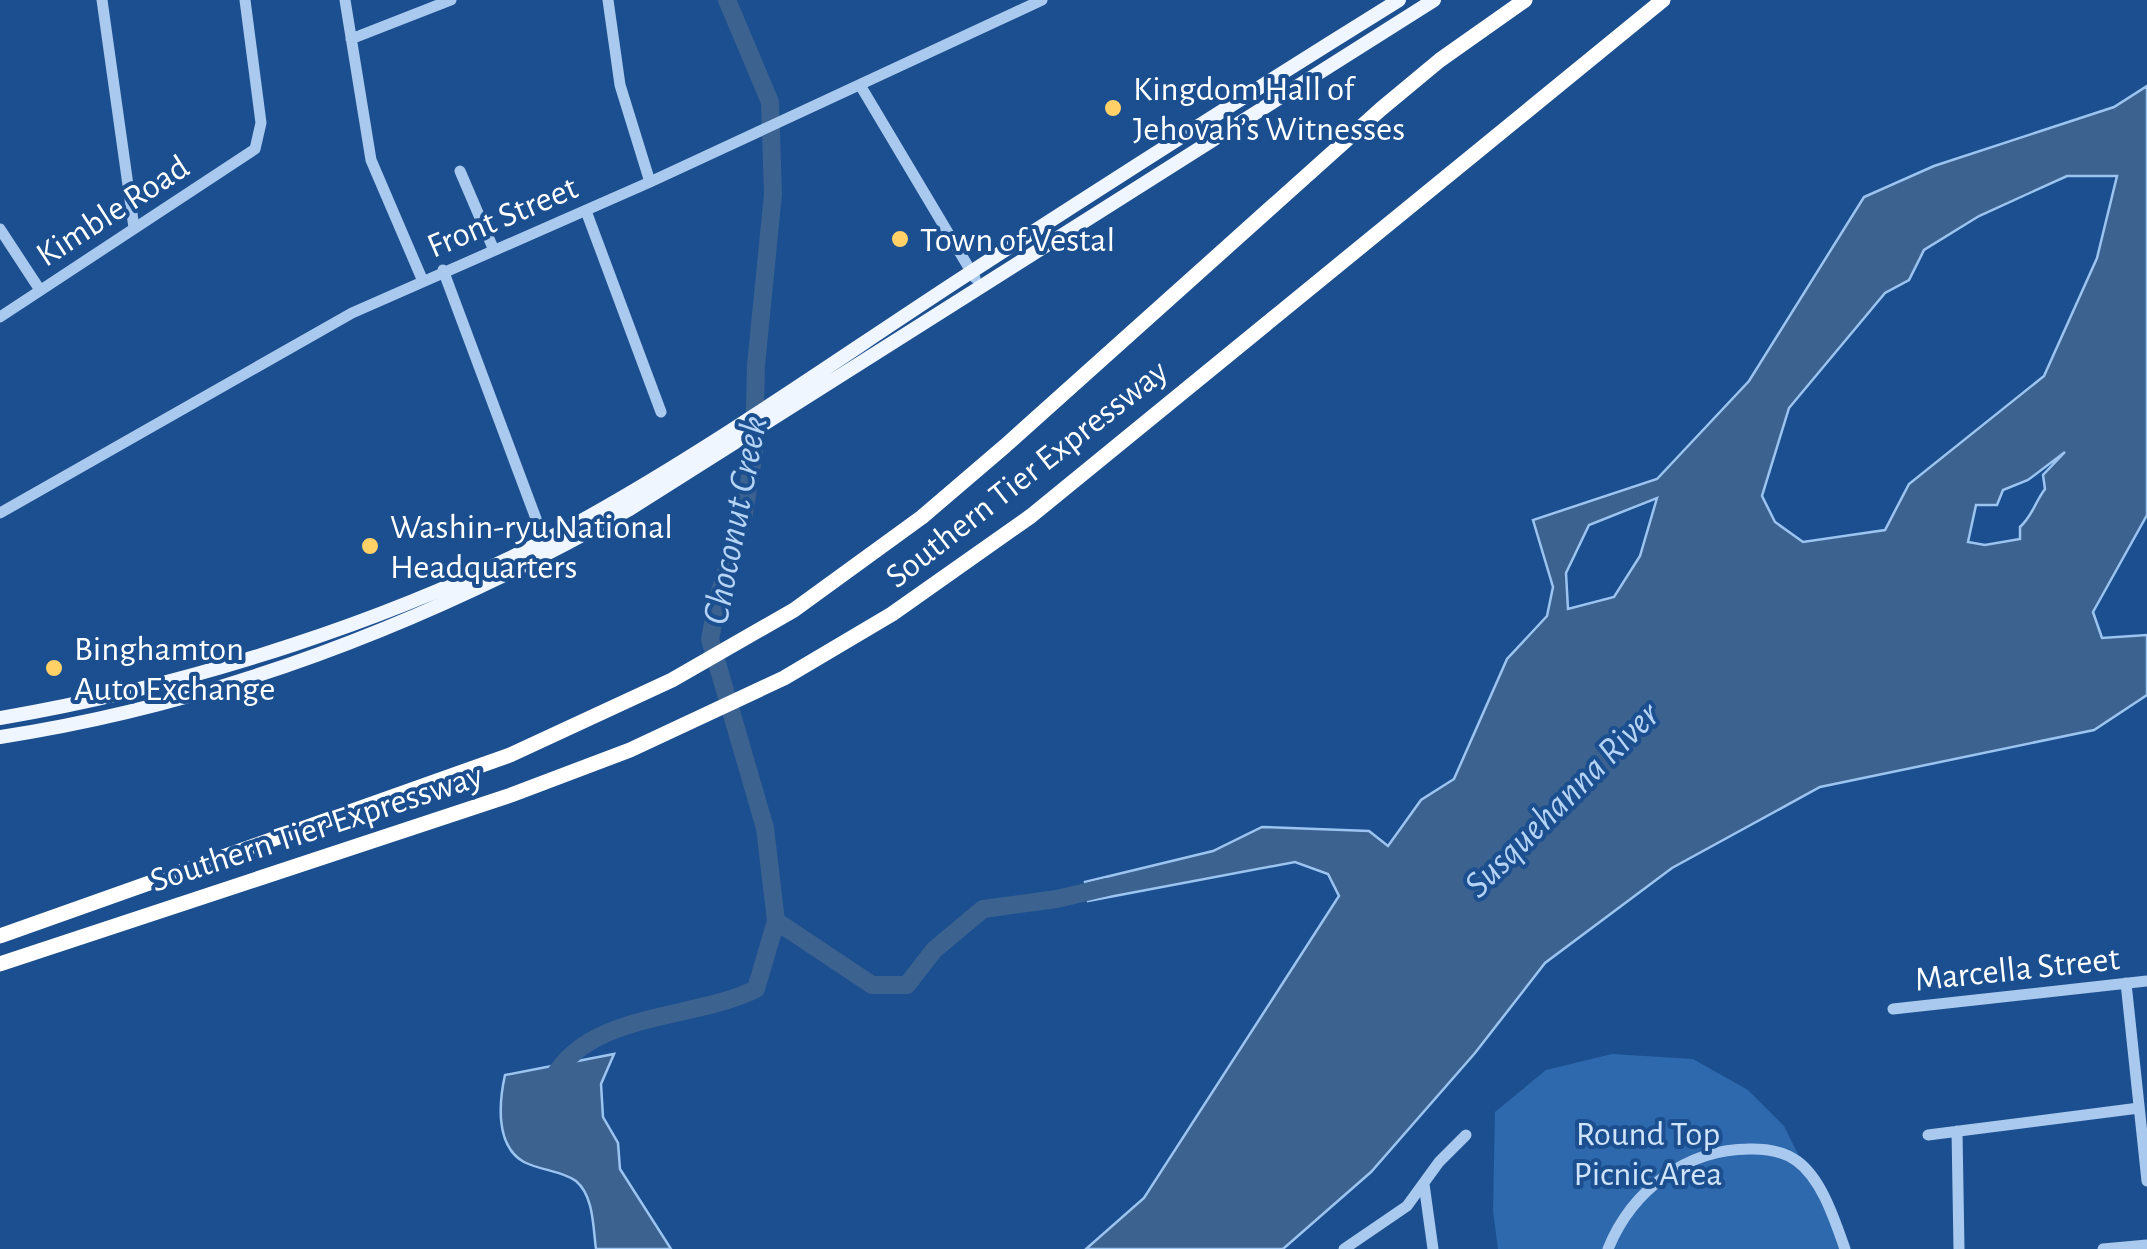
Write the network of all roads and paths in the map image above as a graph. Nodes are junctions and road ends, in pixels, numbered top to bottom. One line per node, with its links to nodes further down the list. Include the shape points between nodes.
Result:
1 (102, 0): 17 (street)
2 (245, 0): 17 (street, Kimble Road, via 261,122 255,148)
3 (346, 0): 12 (street)
4 (451, 0): 12 (street)
5 (608, 0): 15 (street, via 620,85)
6 (1042, 0): 11 (street, Front Street)
7 (1398, 0): 21 (main road)
8 (1434, 0): 23 (main road)
9 (1525, 0): 31 (highway, Southern Tier Expressway, via 1381,110 922,517 764,628 672,680 510,755)
10 (1662, 0): 32 (highway, Southern Tier Expressway, via 1031,516 892,614 784,678 685,726 511,794)
11 (1016, 5): 13 (street, Front Street)
12 (351, 39): 22 (street, via 371,160)
13 (860, 85): 15 (street, Front Street); 21 (street)
14 (460, 172): 19 (street)
15 (650, 182): 16 (street, Front Street)
16 (586, 211): 19 (street, Front Street); 26 (street)
17 (134, 228): 24 (street, Kimble Road)
18 (0, 229): 24 (street)
19 (493, 248): 20 (street, Front Street)
20 (442, 270): 22 (street, Front Street); 28 (street)
21 (970, 272): 23 (street); 28 (main road, via 740,424)
22 (422, 280): 27 (street, Front Street, via 219,386)
23 (982, 287): 30 (main road, via 560,549 393,627 198,694)
24 (40, 290): 25 (street, Kimble Road)
25 (0, 317)
26 (662, 412)
27 (0, 513)
28 (544, 540): 29 (main road, via 441,589 247,658 122,694)
29 (0, 718)
30 (0, 737)
31 (0, 936)
32 (0, 964)
33 (2147, 981): 34 (street, Marcella Street)
34 (2126, 983): 35 (street, Marcella Street); 36 (street)
35 (1893, 1009)
36 (2139, 1108): 37 (street); 40 (street)
37 (1957, 1131): 39 (street); 47 (street)
38 (1466, 1135): 41 (street)
39 (1928, 1135)
40 (2147, 1181)
41 (1424, 1184): 43 (street, via 1406,1206); 44 (street)
42 (2147, 1245): 48 (street)
43 (1344, 1249)
44 (1432, 1249)
45 (1608, 1249): 46 (street, via 1652,1186 1706,1155 1745,1149 1774,1151 1806,1169)
46 (1845, 1249)
47 (1959, 1249)
48 (2103, 1249)

